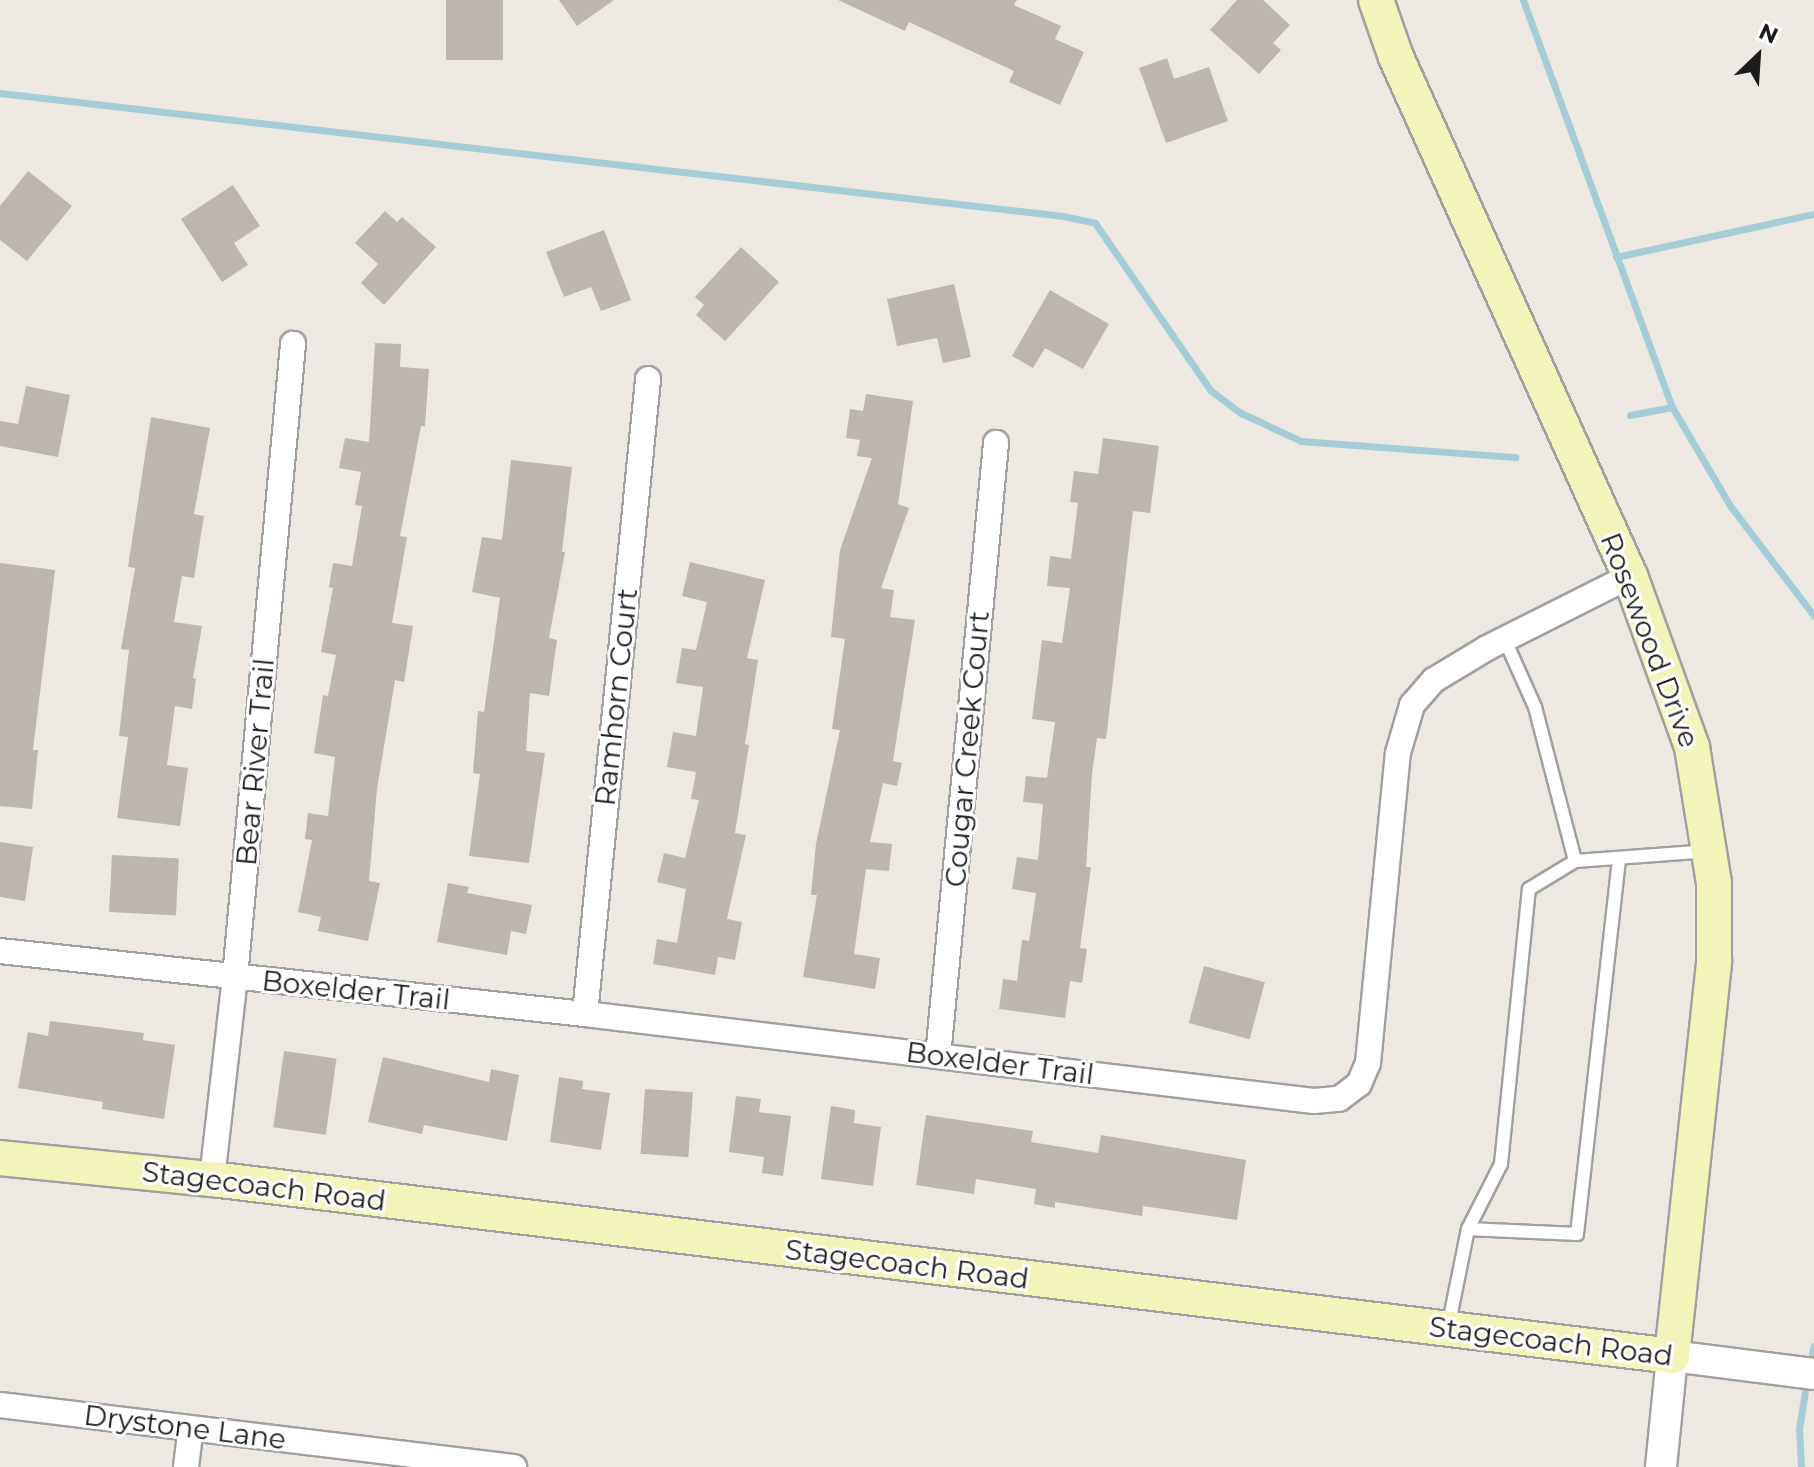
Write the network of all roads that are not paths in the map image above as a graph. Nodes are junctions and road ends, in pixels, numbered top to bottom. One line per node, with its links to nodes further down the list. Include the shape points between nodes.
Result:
1 (1376, 0): 5 (main road, Rosewood Drive, via 1396,57)
2 (293, 344): 11 (street, Bear River Trail)
3 (648, 379): 12 (street, Ramhorn Court)
4 (996, 443): 13 (street, Cougar Creek Court)
5 (1630, 576): 6 (street, Boxelder Trail); 7 (main road, Rosewood Drive, via 1692,747)
6 (1505, 640): 9 (lane, via 1535,707); 13 (street, Boxelder Trail, via 1434,680 1412,705 1398,753 1368,1063 1359,1084 1339,1099 1314,1101)
7 (1709, 850): 8 (lane); 18 (main road, Rosewood Drive, via 1714,960)
8 (1619, 858): 9 (lane); 16 (lane, via 1577,1234)
9 (1575, 861): 16 (lane, via 1529,889 1501,1164)
10 (0, 951): 11 (street, Boxelder Trail)
11 (235, 977): 12 (street, Boxelder Trail); 15 (street, Bear River Trail)
12 (585, 1014): 13 (street, Boxelder Trail)
13 (938, 1056)
14 (0, 1158): 15 (main road, Stagecoach Road)
15 (212, 1179): 17 (main road, Stagecoach Road)
16 (1468, 1229): 17 (lane)
17 (1448, 1329): 18 (main road, Stagecoach Road)
18 (1672, 1356): 19 (street, Stagecoach Road); 24 (street, Rosewood Drive)
19 (1814, 1374)
20 (0, 1405): 21 (street, Drystone Lane)
21 (191, 1428): 22 (street); 23 (street, Drystone Lane)
22 (186, 1467)
23 (514, 1467)
24 (1661, 1467)

